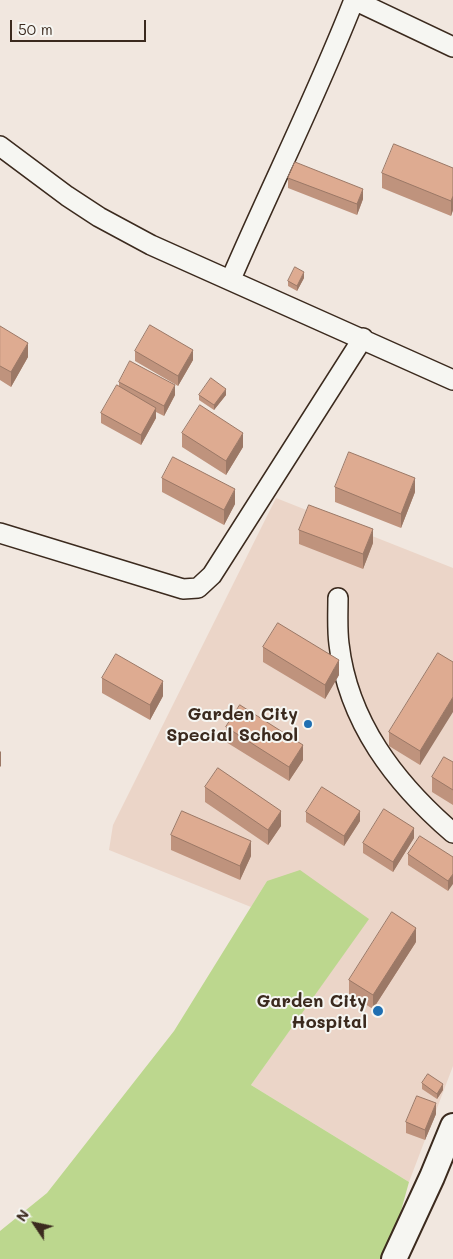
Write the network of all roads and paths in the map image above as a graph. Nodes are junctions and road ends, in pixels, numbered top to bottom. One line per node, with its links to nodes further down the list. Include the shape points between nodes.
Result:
1 (354, 0): 2 (street); 4 (street, via 332,56)
2 (453, 47)
3 (0, 146): 4 (street, via 99,217 151,245)
4 (230, 278): 5 (street)
5 (364, 338): 6 (street); 7 (street, via 212,575 198,588 183,589)
6 (453, 380)
7 (0, 533)
8 (338, 598): 9 (street, via 338,643 360,720 386,764 422,806)
9 (453, 833)
10 (453, 1126): 11 (street)
11 (394, 1259)

